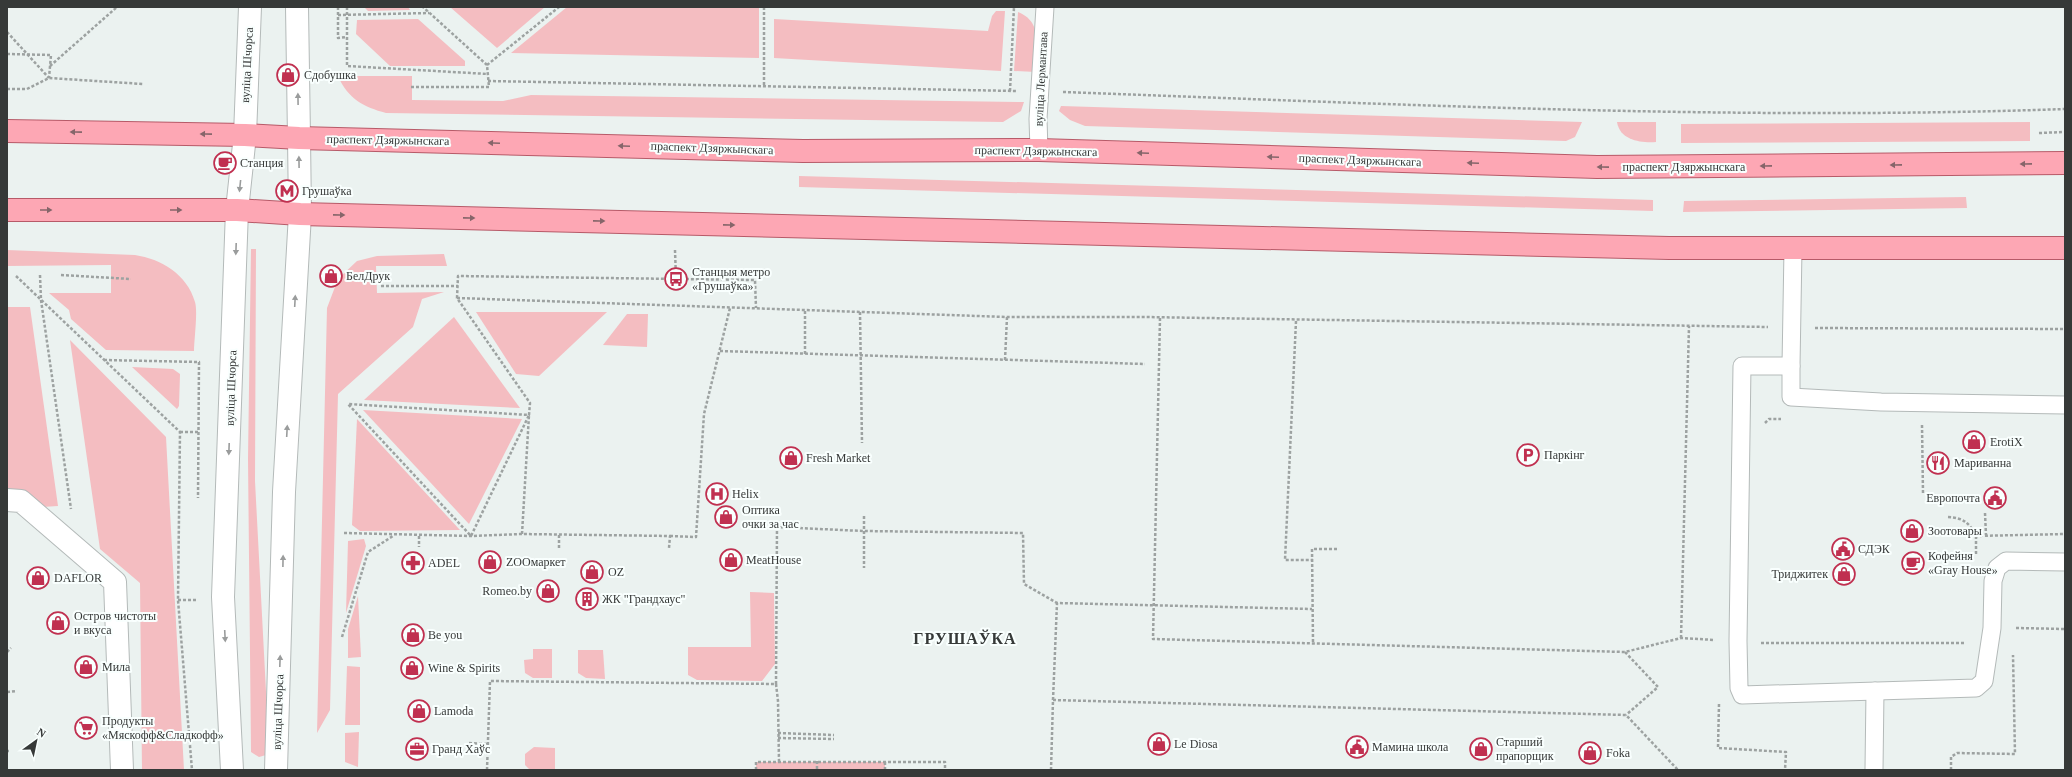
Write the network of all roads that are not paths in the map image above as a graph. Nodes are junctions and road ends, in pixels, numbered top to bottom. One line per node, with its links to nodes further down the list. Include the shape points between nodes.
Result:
1 (250, 7): 5 (main road, вуліца Шчорса)
2 (297, 7): 6 (main road, вуліца Шчорса, one-way to 2)
3 (1045, 7): 7 (lane, вуліца Лермантава)
4 (7, 131): 5 (main road, праспект Дзяржынскага, one-way to 4)
5 (245, 134): 6 (main road, праспект Дзяржынскага); 10 (main road, вуліца Шчорса, one-way to 10)
6 (299, 138): 7 (main road, праспект Дзяржынскага, one-way to 6, via 803,151); 11 (main road, вуліца Шчорса, one-way to 6)
7 (1038, 150): 8 (main road, праспект Дзяржынскага, one-way to 7, via 1597,167)
8 (2065, 163)
9 (7, 210): 10 (main road, one-way to 10)
10 (237, 210): 11 (main road); 20 (main road, вуліца Шчорса, one-way to 20, via 223,597)
11 (300, 214): 13 (main road, one-way to 13); 21 (main road, вуліца Шчорса, one-way to 11, via 284,492)
12 (2065, 248): 13 (main road)
13 (1793, 249): 14 (lane)
14 (1791, 366): 15 (lane, via 1791,397 1882,402); 18 (lane, via 1742,366 1729,641 1739,688 1742,695)
15 (2065, 405)
16 (7, 500): 19 (main road, via 21,501 115,582)
17 (2065, 562): 18 (lane, via 2006,561 1997,568 1993,581 1992,628 1984,681 1976,688)
18 (1875, 691): 22 (lane)
19 (122, 770)
20 (232, 770)
21 (276, 770)
22 (1874, 770)

